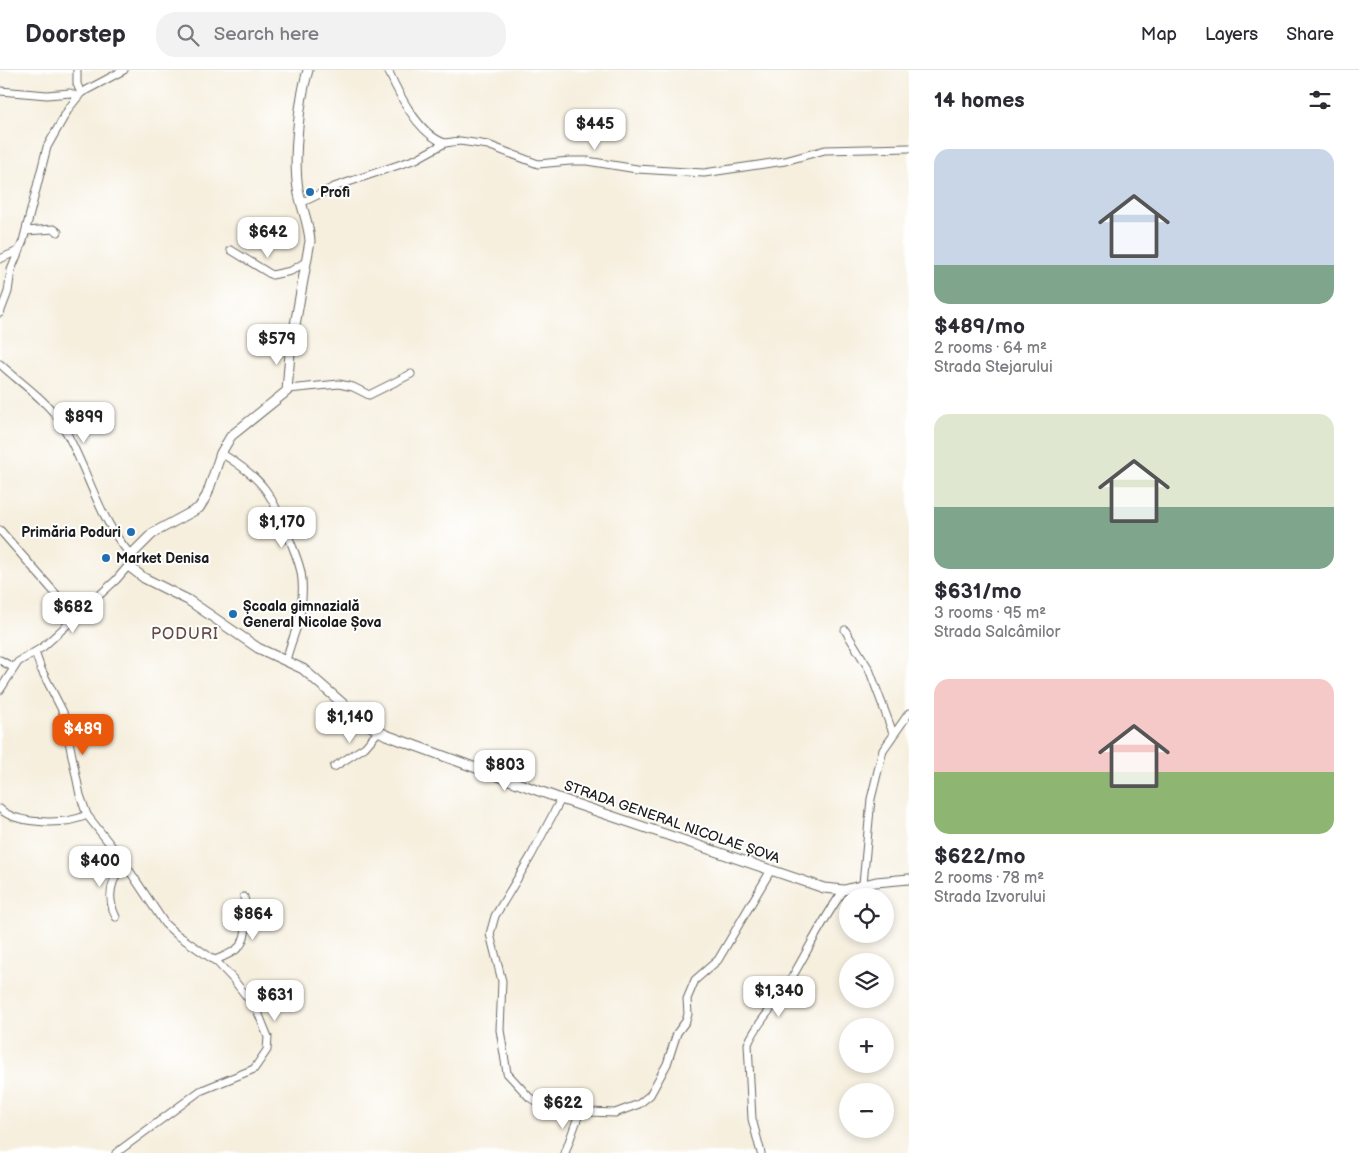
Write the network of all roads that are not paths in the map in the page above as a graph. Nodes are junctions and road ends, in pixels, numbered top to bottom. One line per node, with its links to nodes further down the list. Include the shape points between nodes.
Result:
1 (77, 70): 6 (street)
2 (124, 70): 6 (street)
3 (308, 70): 9 (main road, via 298,154)
4 (388, 70): 7 (street, via 406,106 432,135)
5 (0, 91): 6 (street)
6 (80, 95): 10 (street, via 47,147)
7 (445, 143): 8 (street, via 473,141 538,164 586,161 637,169 704,173 785,161 824,150); 9 (street, via 416,159 334,187)
8 (909, 148)
9 (301, 203): 15 (main road, via 309,234)
10 (26, 231): 11 (street, via 54,229); 12 (street)
11 (58, 232)
12 (20, 250): 14 (street); 16 (street, via 11,270)
13 (231, 250): 15 (street, via 272,275)
14 (0, 259)
15 (307, 261): 19 (main road, via 290,353)
16 (0, 314)
17 (0, 364): 22 (street, via 60,420)
18 (411, 374): 19 (street, via 369,395 339,384)
19 (288, 389): 20 (main road, via 235,431)
20 (221, 453): 22 (main road, via 202,505 153,533); 27 (street, via 251,474 268,493 300,562 302,608)
21 (0, 530): 23 (street)
22 (130, 560): 23 (street, via 116,580); 27 (main road, STRADA GENERAL NICOLAE ȘOVA, via 137,574 188,600 258,648)
23 (76, 617): 25 (street)
24 (845, 630): 32 (street, via 869,669)
25 (36, 652): 28 (street); 36 (street, via 63,712)
26 (0, 660): 28 (street)
27 (286, 660): 31 (main road, STRADA GENERAL NICOLAE ȘOVA, via 307,671)
28 (14, 668): 29 (street)
29 (0, 690)
30 (909, 713): 32 (street)
31 (378, 732): 33 (street, via 365,747); 34 (main road, STRADA GENERAL NICOLAE ȘOVA)
32 (893, 733): 40 (street, via 883,750 871,799)
33 (334, 767)
34 (561, 799): 38 (main road, STRADA GENERAL NICOLAE ȘOVA); 47 (street, via 495,916 490,934 502,981 500,1030 507,1073 533,1100)
35 (0, 809): 36 (street, via 9,816 42,822 74,820)
36 (87, 815): 37 (street)
37 (124, 863): 45 (street, via 114,877 110,892); 46 (street, via 170,929)
38 (771, 870): 42 (main road, STRADA GENERAL NICOLAE ȘOVA, via 824,888); 47 (street, via 722,955 695,980 687,999 686,1021 677,1033 667,1064 650,1095 639,1104 618,1112)
39 (909, 879): 40 (main road, STRADA GENERAL NICOLAE ȘOVA)
40 (863, 884): 41 (main road, STRADA GENERAL NICOLAE ȘOVA)
41 (850, 888)
42 (839, 890)
43 (244, 897): 46 (street, via 246,918 241,944)
44 (839, 897): 50 (street, via 748,1044 752,1119)
45 (116, 917)
46 (215, 960): 48 (street, via 245,993 263,1022 268,1041 262,1058 246,1074 195,1095)
47 (579, 1114): 49 (street)
48 (116, 1153)
49 (566, 1153)
50 (761, 1153)

